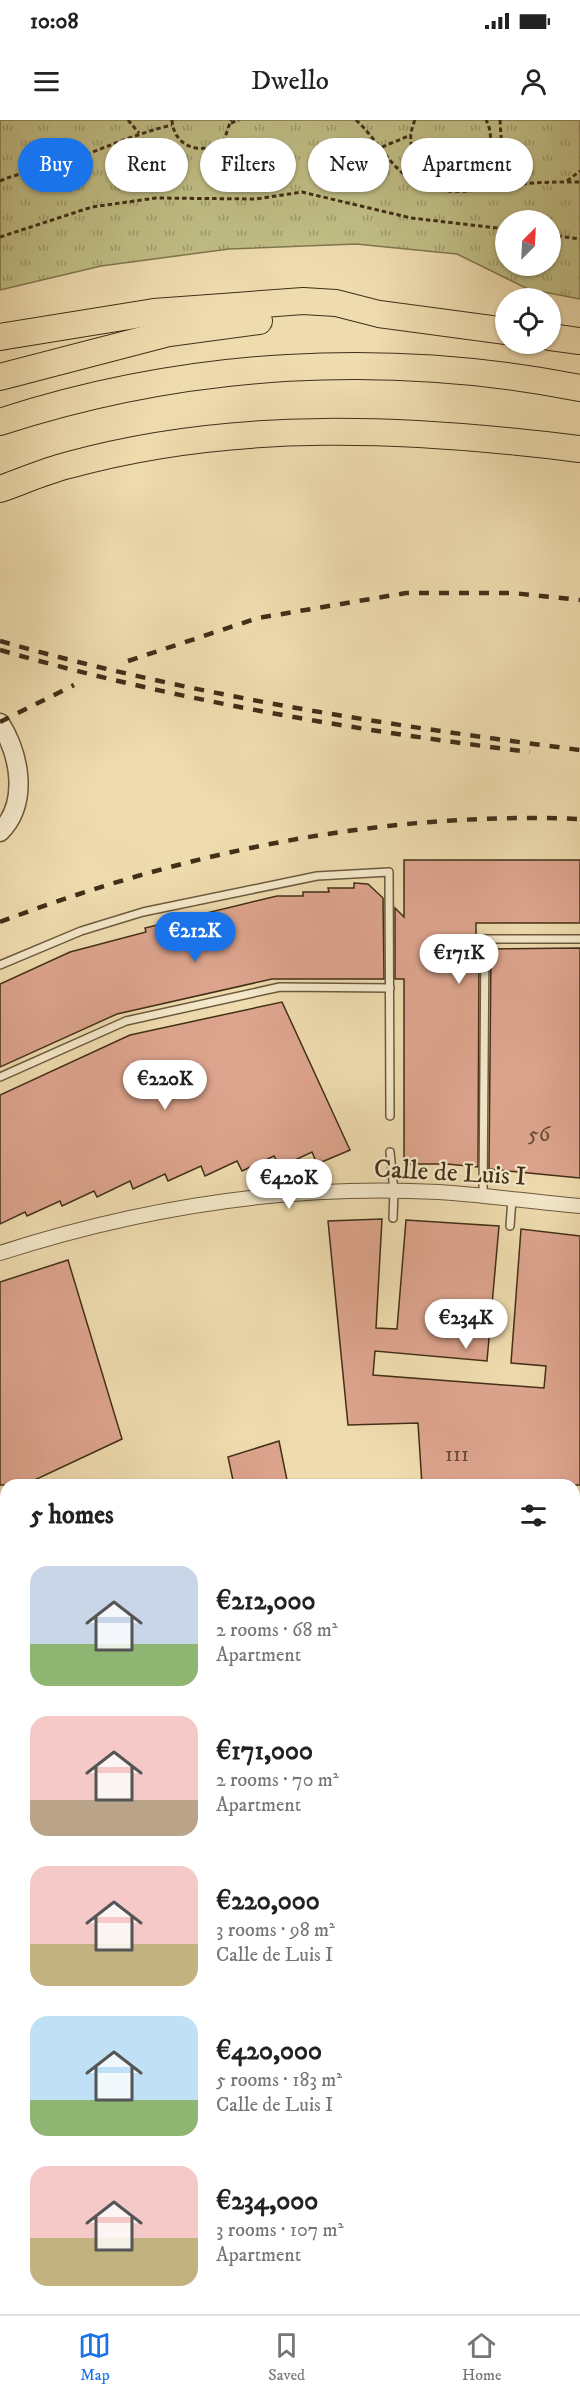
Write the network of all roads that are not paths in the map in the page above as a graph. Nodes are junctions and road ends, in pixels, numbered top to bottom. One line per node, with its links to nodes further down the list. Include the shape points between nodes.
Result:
1 (379, 314): 2 (highway); 3 (highway, via 336,303 303,301 154,312); 6 (highway, via 298,316 169,333)
2 (495, 330)
3 (0, 338)
4 (561, 338): 5 (highway)
5 (580, 341)
6 (0, 377)
7 (580, 388): 8 (highway, via 512,374 369,364 228,372 120,389)
8 (0, 422)
9 (580, 449): 10 (highway, via 484,437 371,431 228,436 148,447 67,465)
10 (0, 489)
11 (0, 723): 12 (street, via 13,749 18,797)
12 (0, 832)
13 (580, 939): 20 (lane, via 485,939)
14 (0, 965): 15 (lane, via 81,931 143,912 317,876 389,872)
15 (390, 988): 16 (lane, via 280,987 126,1021); 17 (lane)
16 (0, 1077)
17 (390, 1116)
18 (390, 1152): 19 (lane)
19 (394, 1191): 20 (street, Calle de Luis I); 23 (lane); 25 (street, Calle de Luis I, via 325,1191 205,1203 98,1224)
20 (483, 1197): 21 (street, Calle de Luis I)
21 (512, 1199): 22 (street, Calle de Luis I); 24 (lane)
22 (580, 1206)
23 (393, 1218)
24 (510, 1226)
25 (0, 1253)

